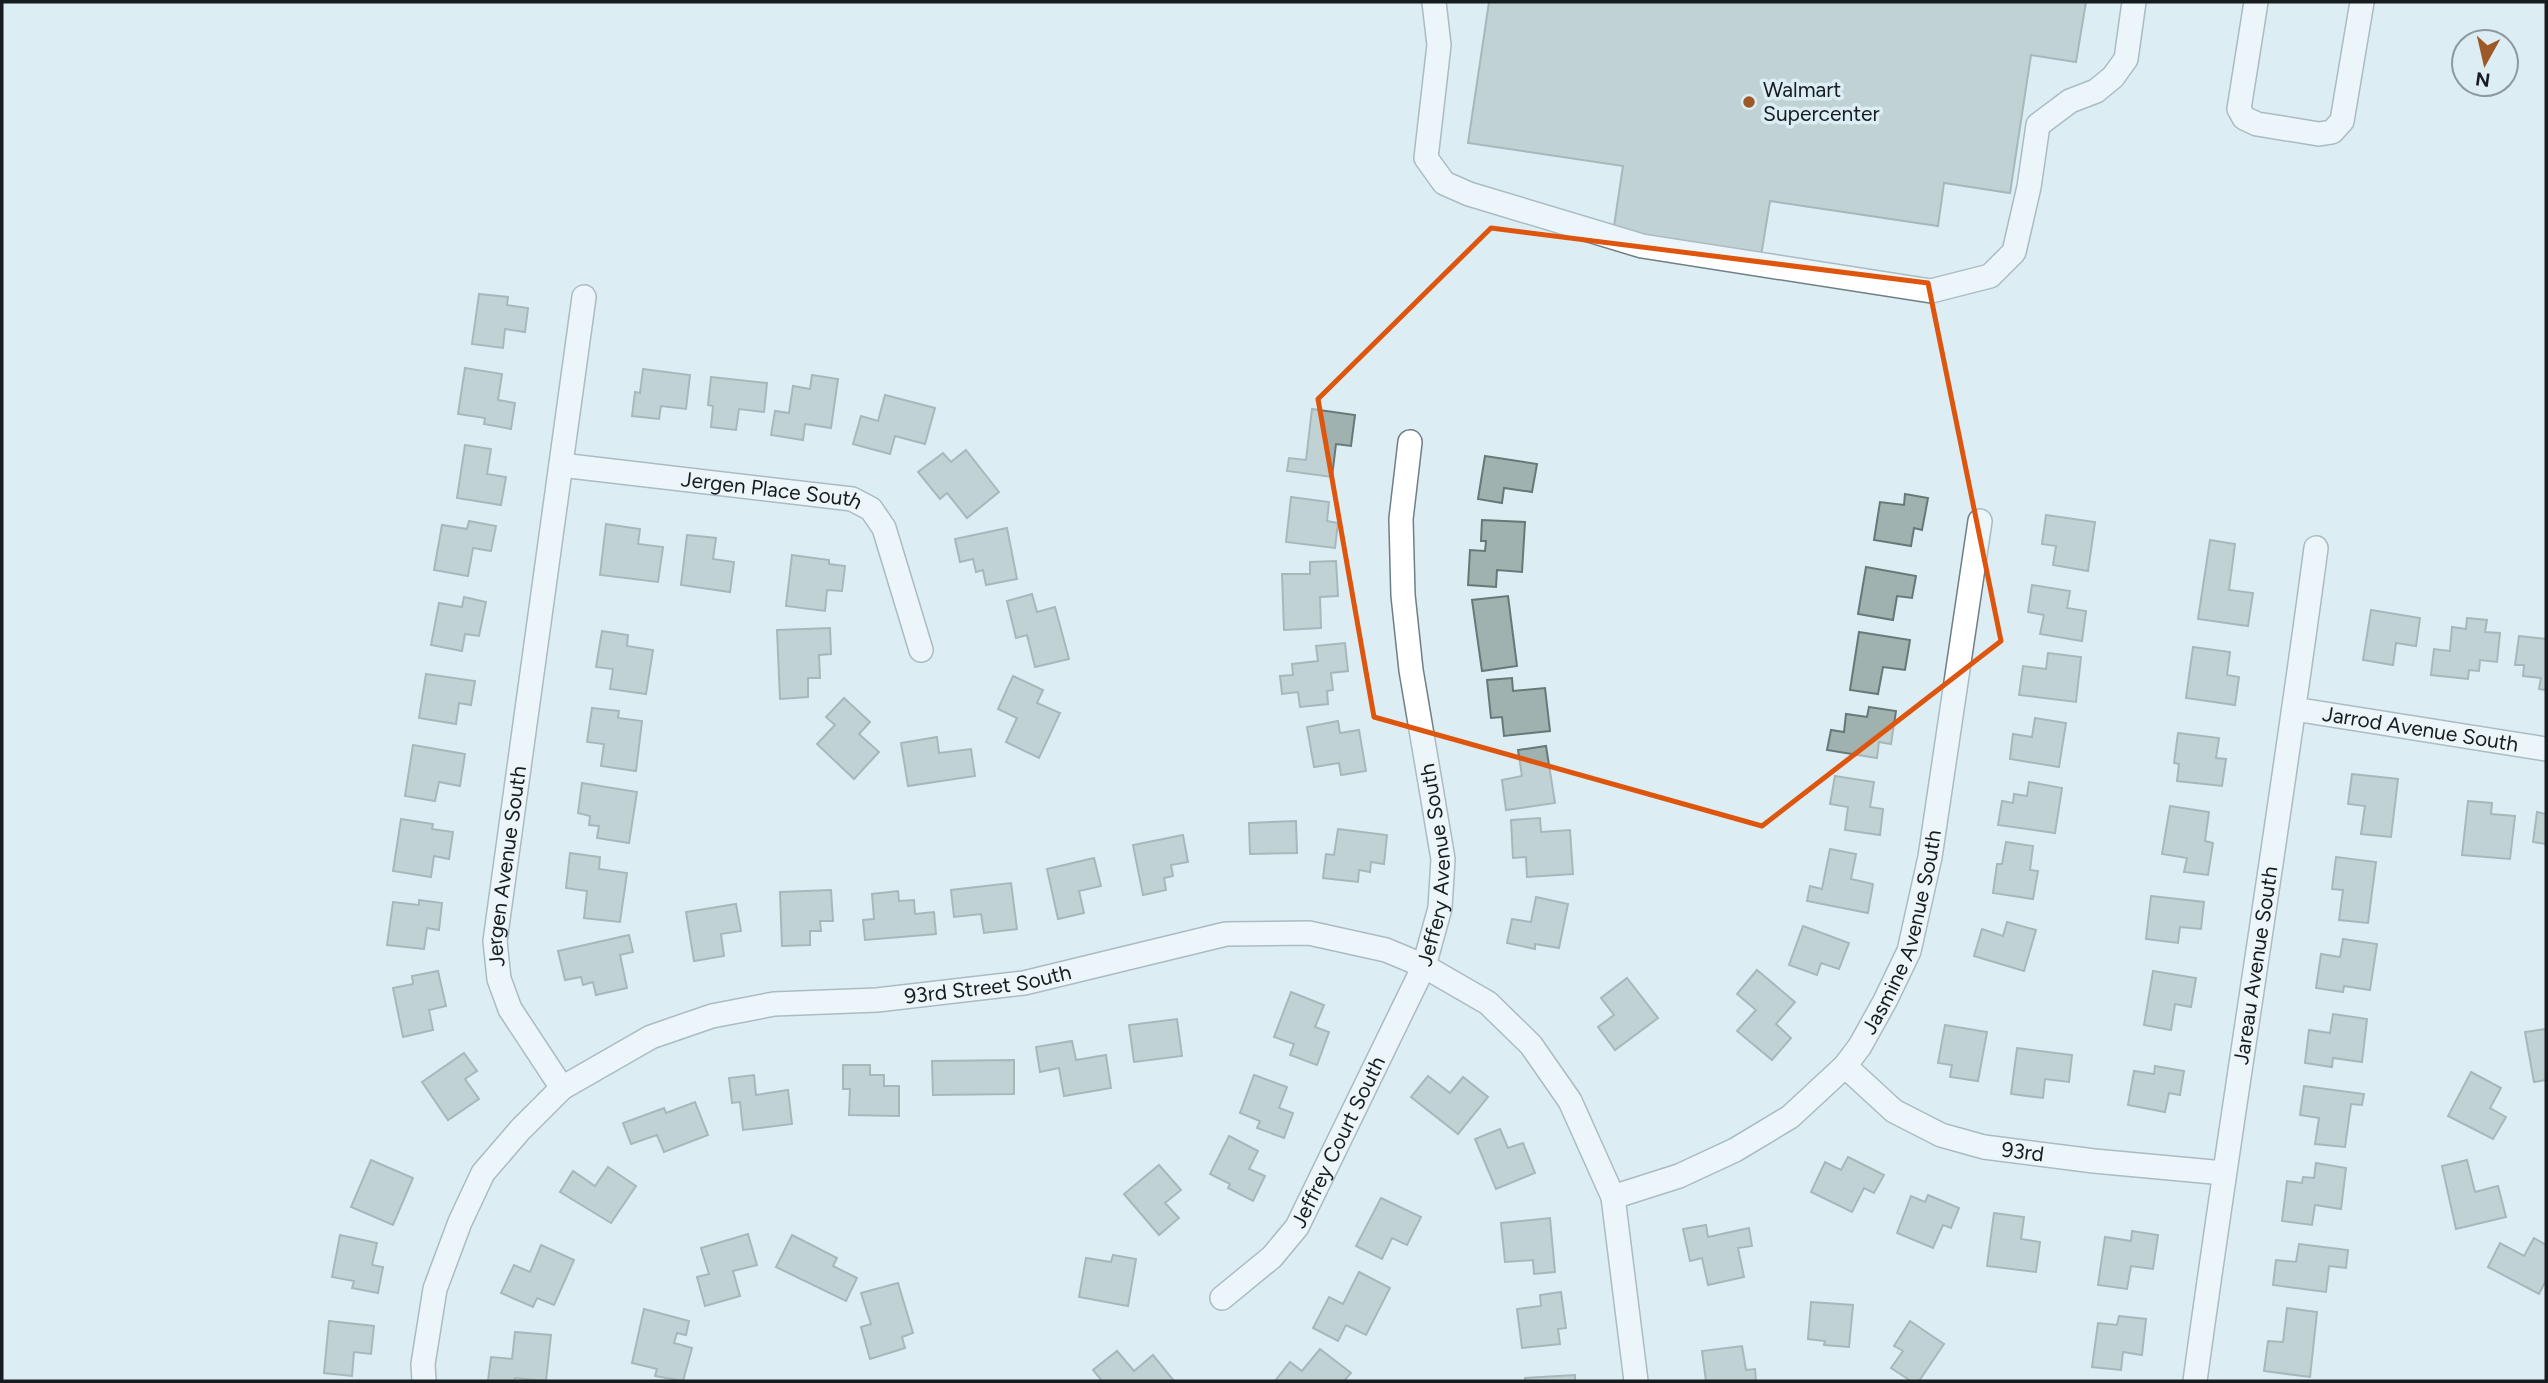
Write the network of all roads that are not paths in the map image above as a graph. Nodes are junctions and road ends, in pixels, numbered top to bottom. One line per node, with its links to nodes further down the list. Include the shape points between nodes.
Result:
1 (1456, 2): 5 (street)
2 (2134, 2): 5 (street, via 2126,59 2113,78 2038,125 2014,252 1990,276 1931,291 1642,246 1444,183 1426,158 1439,45)
3 (2256, 2): 4 (street, via 2239,109 2244,118 2257,124 2319,134 2332,132 2342,121)
4 (2362, 2)
5 (1435, 9)
6 (584, 297): 8 (street, Jergen Avenue South)
7 (1410, 442): 14 (street, Jeffery Avenue South, via 1401,519 1403,595 1443,859 1440,908)
8 (561, 465): 11 (street, Jergen Place South, via 852,499 871,509 884,528); 16 (street, Jergen Avenue South, via 495,941 499,979 510,1009)
9 (1980, 521): 15 (street, Jasmine Avenue South, via 1930,857 1909,951)
10 (2316, 548): 12 (street, Jareau Avenue South)
11 (921, 650)
12 (2294, 709): 13 (street, Jarrod Avenue South); 17 (street, Jareau Avenue South)
13 (2546, 748)
14 (1424, 966): 16 (street, 93rd Street South, via 1386,950 1309,933 1226,934 1024,983 877,1000 774,1004 712,1016 651,1037); 18 (street, Jeffery Avenue South, via 1488,1003 1531,1045 1570,1101); 19 (street, Jeffrey Court South, via 1297,1227 1272,1257)
15 (1845, 1066): 17 (street, 93rd, via 1894,1111 1941,1135 1973,1144 2094,1161); 18 (street, Jasmine Avenue South, via 1790,1117 1735,1150 1679,1176)
16 (562, 1088): 20 (street, via 483,1173 435,1289)
17 (2224, 1173): 22 (street, Jareau Avenue South)
18 (1613, 1197): 21 (street, Jeffery Avenue South)
19 (1222, 1298)
20 (424, 1381)
21 (1636, 1381)
22 (2195, 1381)

